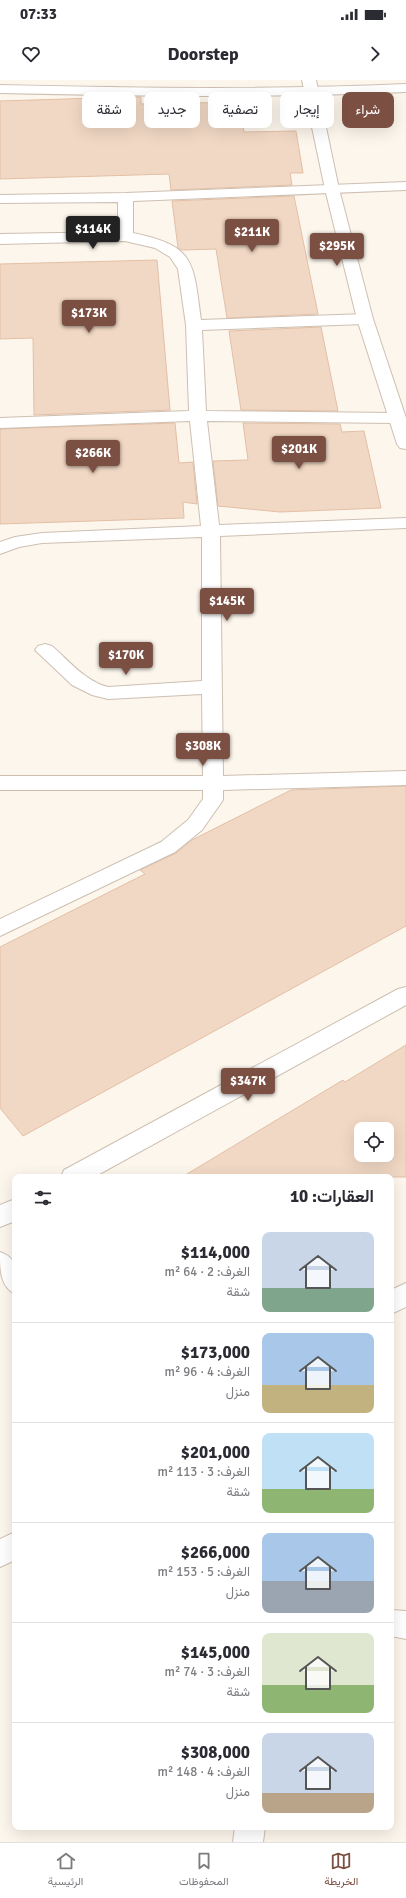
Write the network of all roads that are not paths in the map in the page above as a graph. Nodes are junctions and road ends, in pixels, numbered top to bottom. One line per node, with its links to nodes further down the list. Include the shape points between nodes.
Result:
1 (108, 86): 2 (street); 4 (street)
2 (310, 86): 3 (street); 6 (street)
3 (406, 88)
4 (0, 89)
5 (406, 186): 6 (street)
6 (332, 189): 7 (street); 11 (street)
7 (126, 197): 8 (street); 9 (street)
8 (0, 199)
9 (126, 236): 10 (street); 12 (street, via 166,247 182,261 186,269)
10 (0, 239)
11 (365, 319): 12 (street); 14 (street)
12 (194, 325): 13 (street)
13 (198, 416): 14 (street); 15 (street); 18 (street)
14 (397, 418): 16 (street)
15 (0, 423)
16 (406, 444)
17 (406, 523): 18 (street)
18 (211, 531): 19 (street, via 42,538 15,542); 21 (street)
19 (0, 548)
20 (45, 650): 21 (street, via 92,690 108,693)
21 (212, 687): 24 (street)
22 (406, 778): 24 (street)
23 (0, 783): 24 (street)
24 (213, 783): 25 (street, via 213,800 208,808 195,825 168,846)
25 (0, 928)
26 (406, 995): 27 (street)
27 (78, 1174)
28 (12, 1211): 29 (street)
29 (0, 1217)
30 (0, 1262): 31 (street)
31 (12, 1279)
32 (406, 1294): 33 (street)
33 (394, 1301)
34 (12, 1547): 35 (street)
35 (0, 1554)
36 (394, 1623): 37 (street)
37 (406, 1625)
38 (250, 1830): 39 (street)
39 (248, 1842)

